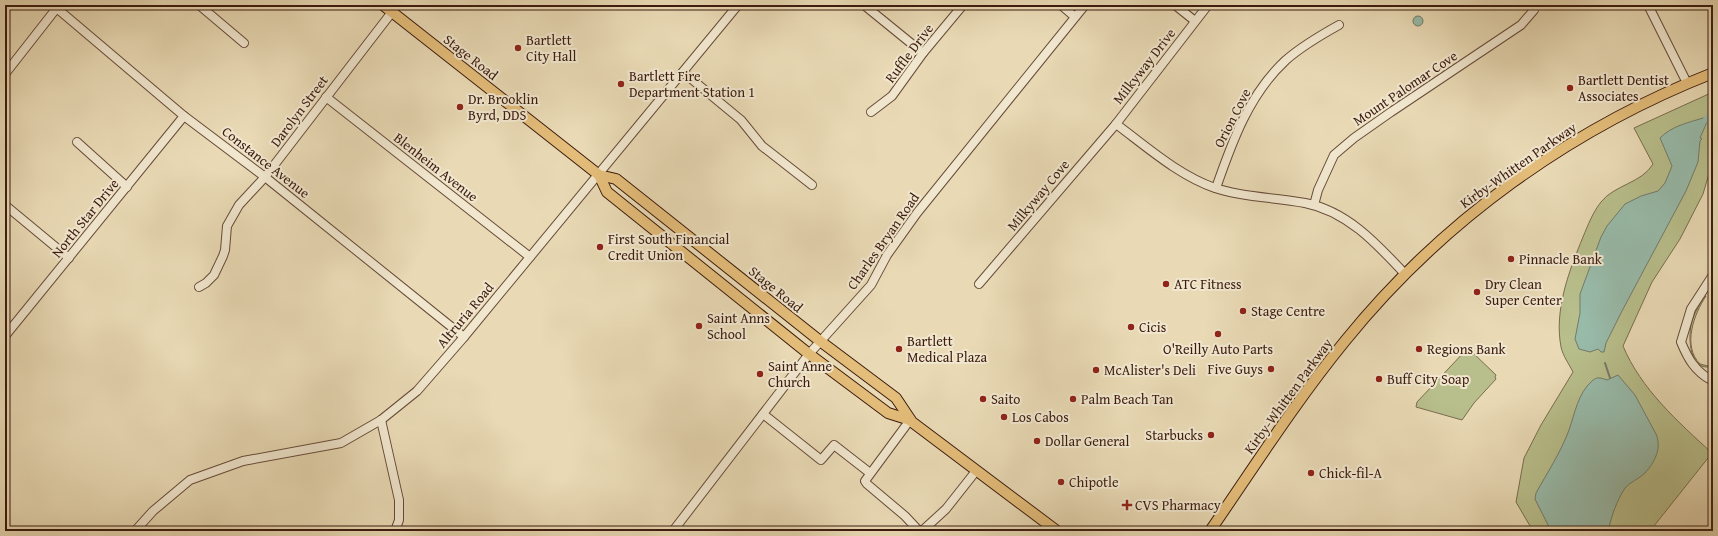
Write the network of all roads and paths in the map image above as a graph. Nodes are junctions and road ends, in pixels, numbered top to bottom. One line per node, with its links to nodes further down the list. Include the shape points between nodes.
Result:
1 (199, 5): 17 (street)
2 (383, 5): 13 (main road, Stage Road)
3 (738, 5): 19 (street, Altruria Road)
4 (864, 5): 18 (street)
5 (963, 5): 18 (street, Ruffle Drive)
6 (1061, 5): 14 (street)
7 (1085, 5): 14 (street, Charles Bryan Road)
8 (1175, 5): 15 (street)
9 (1208, 5): 15 (street, Milkyway Drive)
10 (1648, 5): 22 (street)
11 (56, 6): 21 (street); 25 (street, Constance Avenue)
12 (1534, 10): 33 (street, Mount Palomar Cove, via 1521,24 1391,112 1334,155)
13 (392, 12): 23 (street, Darolyn Street); 28 (main road, Stage Road)
14 (1075, 17): 45 (street, Charles Bryan Road, via 917,213 887,255 871,285)
15 (1195, 21): 26 (street, Milkyway Drive)
16 (1339, 25): 32 (street, Orion Cove, via 1315,38 1286,60 1265,84 1246,113 1229,149)
17 (244, 43)
18 (923, 53): 24 (street, Ruffle Drive, via 892,96)
19 (683, 72): 28 (street, Altruria Road); 30 (street, via 741,120 762,146)
20 (1713, 73): 22 (main road, Kirby-Whitten Parkway)
21 (5, 74)
22 (1687, 83): 39 (main road, Kirby-Whitten Parkway, via 1612,120 1544,160 1476,210)
23 (326, 97): 29 (street, Darolyn Street); 35 (street, Blenheim Avenue)
24 (871, 112)
25 (184, 116): 29 (street, Constance Avenue); 31 (street, North Star Drive)
26 (1116, 124): 32 (street, via 1197,180); 41 (street, Milkyway Cove)
27 (76, 142): 31 (street)
28 (598, 175): 35 (street, Altruria Road); 37 (main road, Stage Road, via 616,179); 38 (main road, Stage Road, via 607,192)
29 (266, 177): 42 (street, Darolyn Street, via 238,205 227,226 225,250 214,275); 44 (street, Constance Avenue)
30 (812, 185)
31 (127, 187): 36 (street, North Star Drive)
32 (1216, 188): 33 (street)
33 (1314, 205): 39 (street, via 1343,218 1364,233)
34 (5, 206): 36 (street)
35 (530, 257): 44 (street, Altruria Road)
36 (68, 258): 43 (street, North Star Drive)
37 (717, 259): 38 (main road); 45 (main road, Stage Road)
38 (707, 272): 46 (main road, Stage Road)
39 (1405, 274): 58 (main road, Kirby-Whitten Parkway, via 1331,359)
40 (1713, 274): 47 (street, via 1691,310 1681,342 1694,368)
41 (979, 284)
42 (199, 287)
43 (7, 330)
44 (464, 337): 49 (street, Altruria Road, via 417,391)
45 (820, 342): 46 (street, Charles Bryan Road); 50 (main road, Stage Road, via 896,398)
46 (809, 354): 48 (street, Charles Bryan Road); 50 (main road, Stage Road, via 888,413)
47 (1711, 380)
48 (763, 414): 52 (street, via 821,460 834,445); 55 (street, Charles Bryan Road)
49 (380, 420): 53 (street, Altruria Road, via 341,443 243,461 190,480 153,511); 54 (street, via 399,500 399,520)
50 (910, 420): 51 (main road, Stage Road); 52 (street)
51 (976, 471): 56 (street, via 946,509); 57 (main road, Stage Road)
52 (870, 473): 56 (street, via 865,481 867,484)
53 (135, 531)
54 (395, 531)
55 (673, 531)
56 (921, 531)
57 (1057, 531)
58 (1210, 531)

